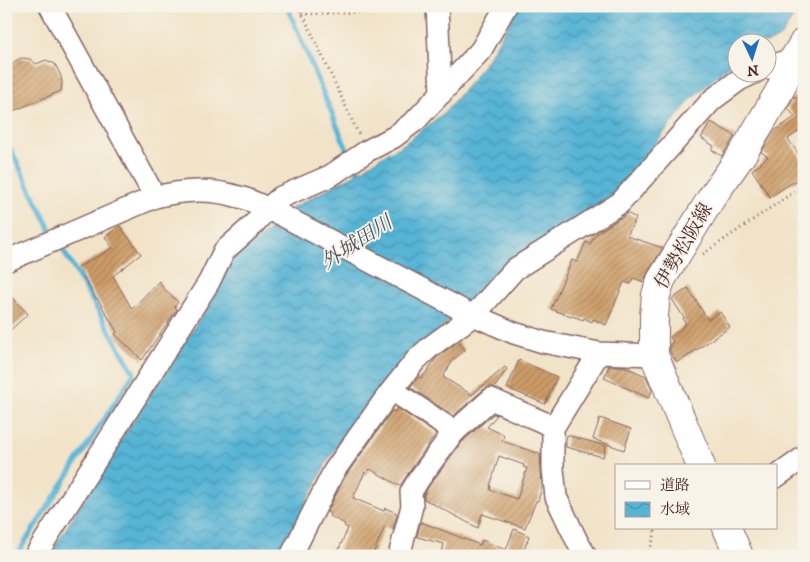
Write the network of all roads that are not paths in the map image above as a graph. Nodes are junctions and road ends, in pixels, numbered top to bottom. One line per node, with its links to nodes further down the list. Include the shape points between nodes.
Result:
1 (50, 6): 8 (street)
2 (506, 6): 7 (street, via 480,50)
3 (437, 8): 7 (street)
4 (800, 50): 5 (street); 13 (main road, 伊勢松阪線, via 743,153 661,280 654,316)
5 (778, 62)
6 (736, 82): 11 (street, via 712,100 620,203 515,269)
7 (441, 94): 9 (street, via 394,137 330,176 281,197)
8 (155, 198): 9 (street, via 201,190 240,197); 10 (street)
9 (272, 211): 11 (street); 21 (street, via 224,251 209,282)
10 (6, 261)
11 (469, 313): 12 (street, via 543,342); 14 (street, via 416,360)
12 (599, 352): 13 (street); 15 (street)
13 (654, 355): 18 (main road, 伊勢松阪線)
14 (392, 390): 16 (street); 22 (street, via 334,471)
15 (553, 428): 16 (street, via 491,399); 24 (street, via 556,497)
16 (455, 432): 23 (street, via 412,492 412,506)
17 (804, 457): 19 (street)
18 (700, 464)
19 (778, 475)
20 (729, 530): 25 (main road)
21 (35, 556)
22 (291, 556)
23 (399, 556)
24 (586, 556)
25 (739, 556)

